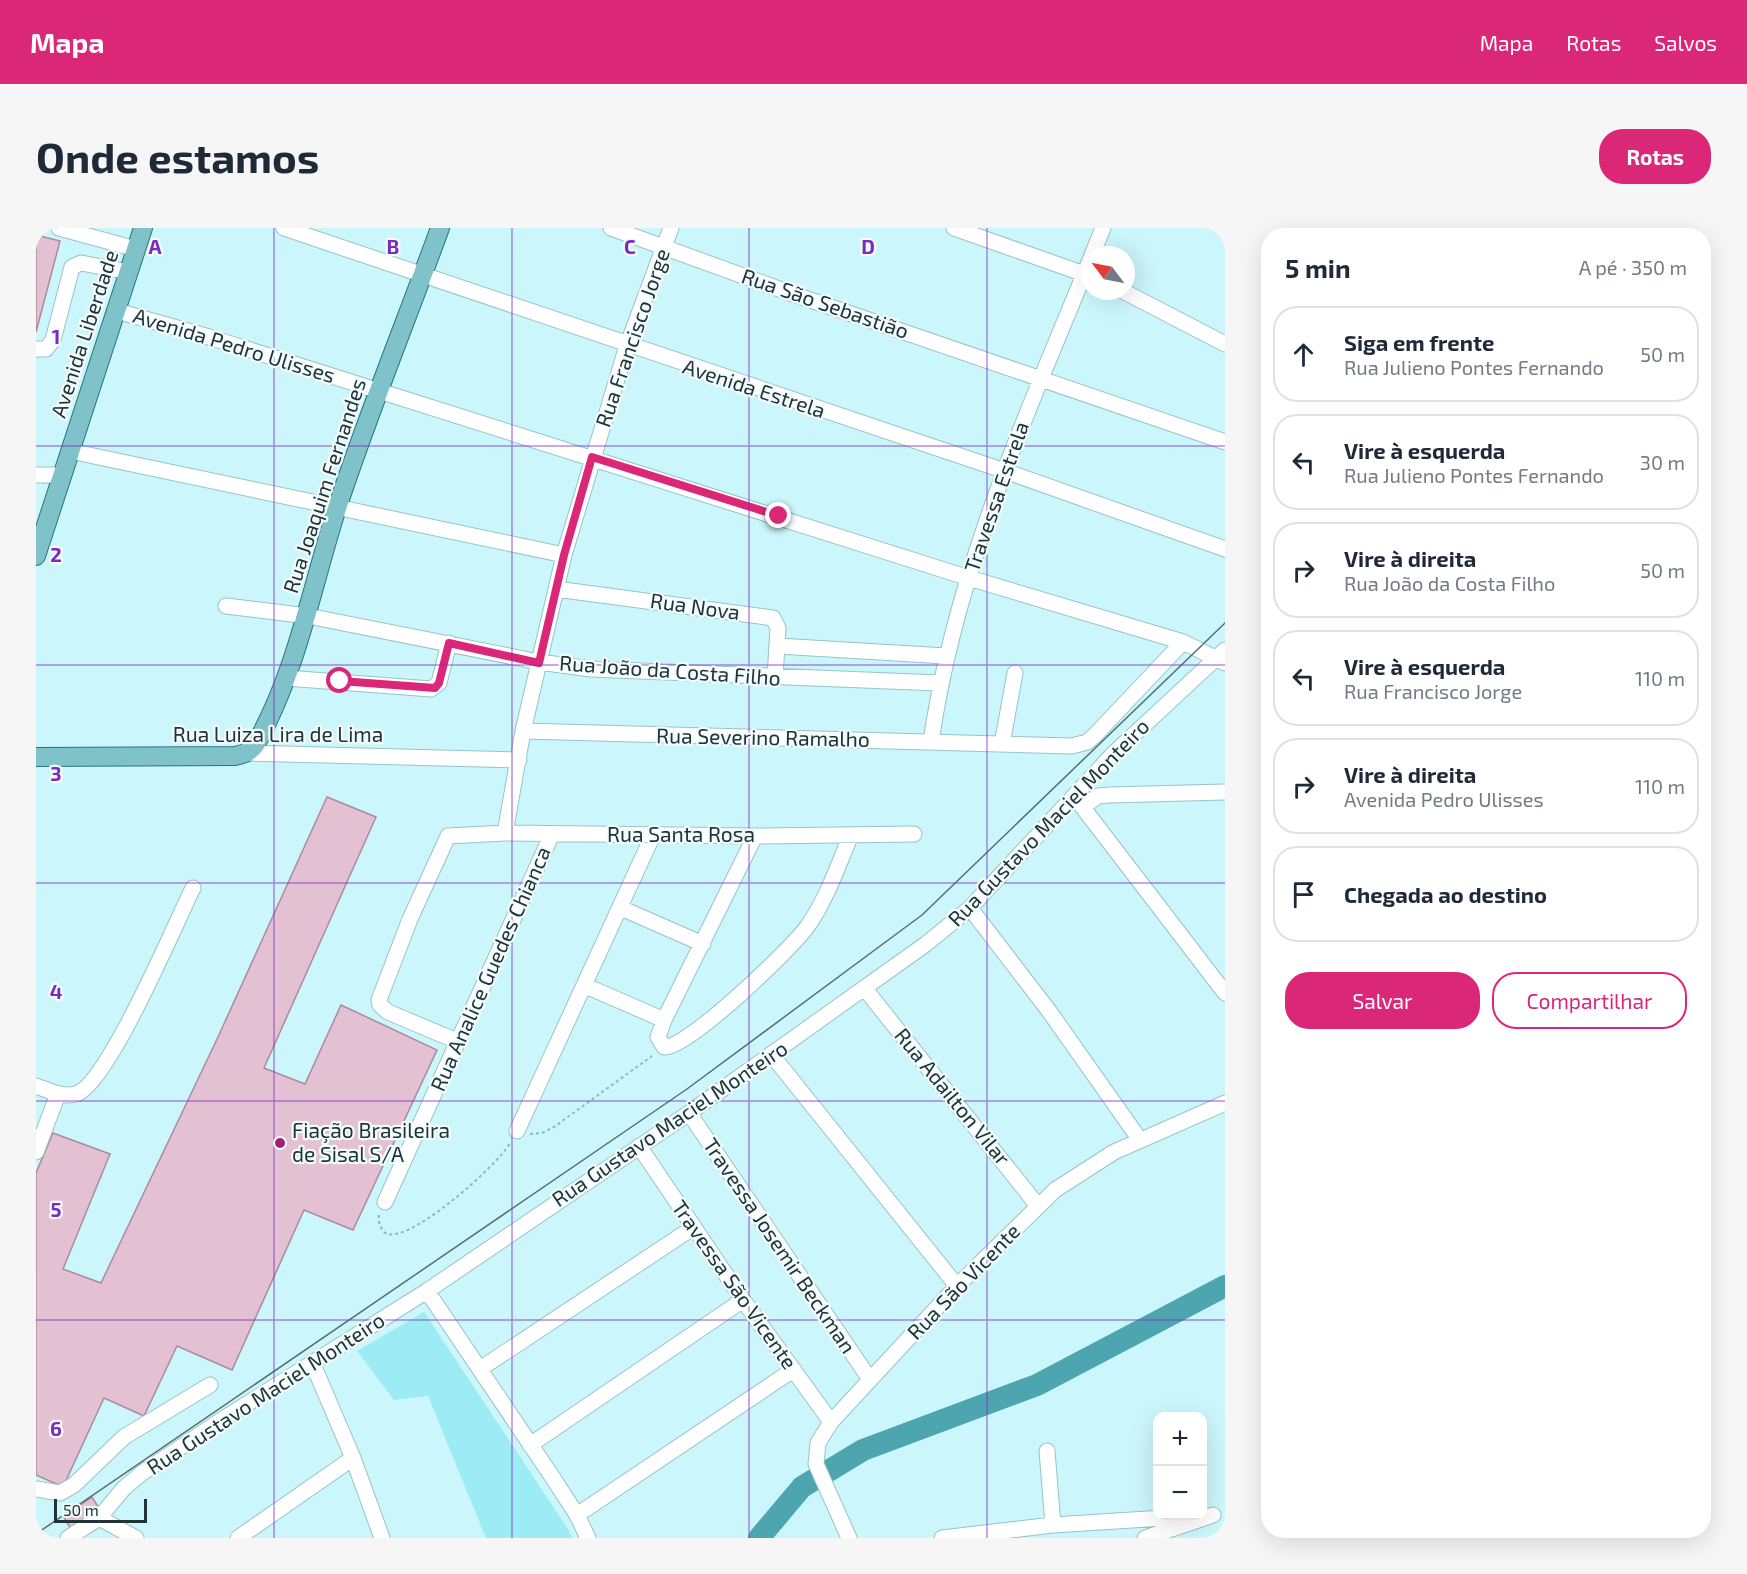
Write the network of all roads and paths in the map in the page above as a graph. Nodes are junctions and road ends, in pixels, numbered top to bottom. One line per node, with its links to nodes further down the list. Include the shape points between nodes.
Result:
1 (59, 228): 11 (street)
2 (143, 228): 11 (main road, Avenida Liberdade)
3 (284, 228): 14 (street, Avenida Estrela)
4 (440, 228): 14 (main road, Rua Joaquim Fernandes)
5 (611, 228): 10 (street, Rua São Sebastião)
6 (671, 228): 10 (street, Rua Francisco Jorge)
7 (954, 228): 12 (street)
8 (1103, 228): 9 (street)
9 (1096, 246)
10 (663, 247): 19 (street, Rua Francisco Jorge); 21 (street, Rua São Sebastião)
11 (136, 249): 13 (main road, Avenida Liberdade)
12 (1081, 268)
13 (129, 272): 17 (main road, Avenida Liberdade); 20 (street, via 81,263 72,267 53,340 46,349)
14 (423, 276): 19 (street, Avenida Estrela); 22 (main road, Rua Joaquim Fernandes)
15 (1081, 286): 21 (street, Travessa Estrela)
16 (1135, 297): 18 (street)
17 (117, 311): 22 (street, Avenida Pedro Ulisses); 24 (main road, Avenida Liberdade)
18 (1225, 344)
19 (627, 346): 25 (street, Rua Francisco Jorge); 26 (street, Avenida Estrela)
20 (36, 349)
21 (1040, 377): 23 (street, Rua São Sebastião); 26 (street, Travessa Estrela)
22 (377, 391): 25 (street, Avenida Pedro Ulisses); 29 (main road, Rua Joaquim Fernandes)
23 (1225, 442)
24 (70, 451): 28 (main road, Avenida Liberdade); 29 (street)
25 (592, 457): 32 (street, Rua Francisco Jorge); 34 (street, Avenida Pedro Ulisses)
26 (1005, 471): 31 (street, Avenida Estrela); 34 (street, Travessa Estrela)
27 (36, 475): 28 (street)
28 (63, 475): 30 (main road, Avenida Liberdade)
29 (337, 508): 32 (street); 37 (main road, Rua Joaquim Fernandes)
30 (43, 514): 33 (main road, Avenida Liberdade)
31 (1225, 549)
32 (564, 555): 35 (street, Rua Francisco Jorge)
33 (36, 556)
34 (969, 578): 38 (street, Avenida Pedro Ulisses); 41 (street, Travessa Estrela)
35 (556, 588): 40 (street, Rua Nova, via 773,618 778,628); 43 (street, Rua Francisco Jorge)
36 (226, 606): 37 (street, Rua João da Costa Filho)
37 (308, 616): 39 (street, Rua João da Costa Filho); 45 (main road, Rua Joaquim Fernandes)
38 (1183, 642): 42 (street, Avenida Pedro Ulisses); 50 (street, Rua Severino Ramalho, via 1087,742 1072,746)
39 (449, 643): 43 (street, Rua João da Costa Filho); 45 (street, via 439,683 431,689)
40 (777, 646): 41 (street); 46 (street, Rua Nova)
41 (946, 656): 47 (street, Travessa Estrela)
42 (1222, 657): 55 (street, Rua Gustavo Maciel Monteiro, via 1113,754)
43 (539, 663): 46 (street, Rua João da Costa Filho); 48 (street, Rua Francisco Jorge)
44 (1015, 673): 50 (street)
45 (286, 678): 51 (main road, Rua Joaquim Fernandes, via 256,743)
46 (775, 678): 47 (street, Rua João da Costa Filho)
47 (939, 683): 49 (street, Travessa Estrela)
48 (524, 731): 49 (street, Rua Severino Ramalho); 53 (street, Rua Francisco Jorge)
49 (931, 742): 50 (street, Rua Severino Ramalho)
50 (1002, 744)
51 (247, 753): 52 (main road, Rua Luiza Lira de Lima); 53 (street, Rua Luiza Lira de Lima)
52 (36, 757)
53 (519, 760): 56 (street, Rua Francisco Jorge)
54 (1225, 792): 55 (street, via 1110,795)
55 (1079, 801): 64 (street, Rua Gustavo Maciel Monteiro); 68 (street)
56 (506, 833): 57 (street, Rua Santa Rosa); 70 (street, Rua Santa Rosa, via 448,836 379,1000 388,1012)
57 (552, 834): 60 (street, Rua Santa Rosa); 70 (street, Rua Analice Guedes Chianca)
58 (851, 834): 59 (street, Rua Santa Rosa); 61 (street, Rua Santa Rosa); 71 (street, via 827,891 789,950 711,1018 673,1047)
59 (914, 834)
60 (653, 835): 61 (street, Rua Santa Rosa); 63 (street)
61 (755, 836): 65 (street)
62 (192, 888): 74 (street, via 118,1042 94,1081 76,1094)
63 (621, 908): 65 (street); 66 (street)
64 (970, 908): 67 (street, Rua Gustavo Maciel Monteiro); 78 (street)
65 (703, 944): 69 (street)
66 (586, 986): 69 (street); 77 (street)
67 (865, 989): 72 (street, Rua Gustavo Maciel Monteiro); 82 (street, Rua Adailton Vilar)
68 (1225, 993)
69 (664, 1020): 71 (street, via 658,1037)
70 (457, 1041): 81 (street, Rua Analice Guedes Chianca)
71 (664, 1047): 77 (path, via 542,1133)
72 (771, 1054): 76 (street, Rua Gustavo Maciel Monteiro); 84 (street)
73 (36, 1086): 74 (street)
74 (58, 1094): 80 (street)
75 (1225, 1103): 78 (street, Rua São Vicente)
76 (689, 1113): 79 (street, Rua Gustavo Maciel Monteiro); 90 (street, Travessa Josemir Beckman)
77 (517, 1131): 81 (path, via 506,1151 484,1174 409,1230 394,1236 386,1233 378,1218)
78 (1140, 1140): 82 (street, Rua São Vicente, via 1082,1171)
79 (639, 1146): 83 (street, Travessa São Vicente); 85 (street, Rua Gustavo Maciel Monteiro)
80 (36, 1152)
81 (385, 1202)
82 (1038, 1206): 84 (street, Rua São Vicente)
83 (694, 1227): 86 (street, Travessa São Vicente); 88 (street)
84 (957, 1286): 90 (street, Rua São Vicente)
85 (427, 1291): 87 (street, Rua Gustavo Maciel Monteiro); 88 (street)
86 (743, 1300): 89 (street, Travessa São Vicente); 93 (street)
87 (312, 1362): 95 (street); 99 (street, Rua Gustavo Maciel Monteiro, via 142,1473)
88 (480, 1369): 93 (street)
89 (793, 1370): 92 (street, Travessa São Vicente); 98 (street)
90 (869, 1378): 92 (street, Rua São Vicente)
91 (210, 1385): 96 (street, via 124,1437 74,1485 60,1493)
92 (831, 1422): 108 (street, Rua São Vicente, via 818,1443 816,1464)
93 (530, 1444): 98 (street)
94 (1047, 1451): 102 (street)
95 (353, 1458): 105 (street); 106 (street)
96 (36, 1489)
97 (1214, 1514): 111 (street)
98 (577, 1515): 107 (street)
99 (99, 1518): 103 (street, Rua Gustavo Maciel Monteiro); 104 (street)
100 (1153, 1518): 101 (street)
101 (1095, 1523): 102 (street); 110 (street)
102 (1053, 1525): 109 (street)
103 (68, 1538)
104 (136, 1538)
105 (238, 1538)
106 (382, 1538)
107 (588, 1538)
108 (849, 1538)
109 (943, 1538)
110 (1102, 1538)
111 (1145, 1538)

